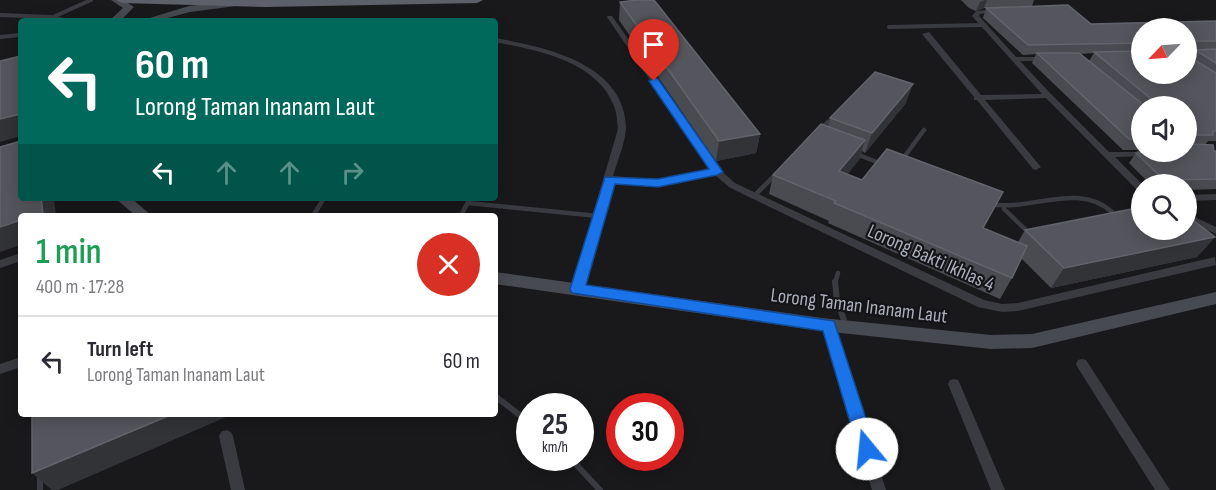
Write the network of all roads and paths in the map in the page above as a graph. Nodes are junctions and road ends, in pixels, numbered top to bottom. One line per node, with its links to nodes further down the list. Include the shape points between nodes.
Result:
1 (91, 0): 9 (lane)
2 (116, 0): 10 (main road, via 129,7)
3 (122, 0): 5 (highway)
4 (477, 0): 5 (highway)
5 (233, 4): 11 (main road)
6 (1005, 11): 12 (street, via 975,14)
7 (0, 15): 9 (lane)
8 (610, 17): 32 (street, Lorong Bakti Ikhlas 4)
9 (51, 18)
10 (117, 18)
11 (156, 18)
12 (982, 25): 13 (lane); 19 (street)
13 (889, 27)
14 (926, 34): 21 (street)
15 (18, 35): 16 (street)
16 (0, 37)
17 (498, 41): 33 (street, via 554,55 596,75 613,91 623,116)
18 (1056, 58): 19 (street)
19 (1014, 60): 20 (street)
20 (1048, 96): 21 (street); 27 (street)
21 (977, 98): 29 (street)
22 (837, 113): 24 (lane)
23 (924, 130): 30 (lane)
24 (813, 138)
25 (844, 150): 28 (lane)
26 (1131, 154): 27 (street)
27 (1106, 155): 34 (street)
28 (885, 165)
29 (1036, 167)
30 (896, 169)
31 (779, 171): 35 (lane)
32 (717, 172): 33 (street, via 658,183); 35 (street, Lorong Bakti Ikhlas 4)
33 (610, 179): 43 (street)
34 (1131, 179)
35 (754, 196): 49 (street, Lorong Bakti Ikhlas 4, via 982,304 1002,308)
36 (1216, 197): 37 (street)
37 (1197, 198)
38 (978, 200): 41 (lane)
39 (126, 201): 42 (main road)
40 (477, 201): 43 (lane)
41 (1004, 209): 44 (lane, via 1082,196 1107,204 1113,217); 47 (lane, via 1023,230)
42 (141, 213)
43 (598, 216): 53 (street)
44 (1102, 219)
45 (1197, 222): 46 (street)
46 (1216, 231)
47 (1039, 233)
48 (18, 258): 50 (street)
49 (1215, 261)
50 (0, 264)
51 (838, 273): 56 (lane, via 835,292)
52 (498, 278): 53 (main road, Lorong Taman Inanam Laut)
53 (577, 289): 55 (main road, Lorong Taman Inanam Laut)
54 (1216, 298): 56 (main road, Lorong Taman Inanam Laut, via 1011,343)
55 (829, 326): 56 (main road, Lorong Taman Inanam Laut); 69 (street)
56 (847, 328)
57 (18, 363): 59 (street)
58 (1082, 364): 71 (street)
59 (0, 369)
60 (954, 384): 70 (street)
61 (498, 398): 62 (lane)
62 (516, 412)
63 (226, 436): 67 (street)
64 (40, 468): 66 (lane)
65 (582, 471): 68 (lane)
66 (40, 490)
67 (238, 490)
68 (600, 490)
69 (879, 490)
70 (998, 490)
71 (1163, 490)

